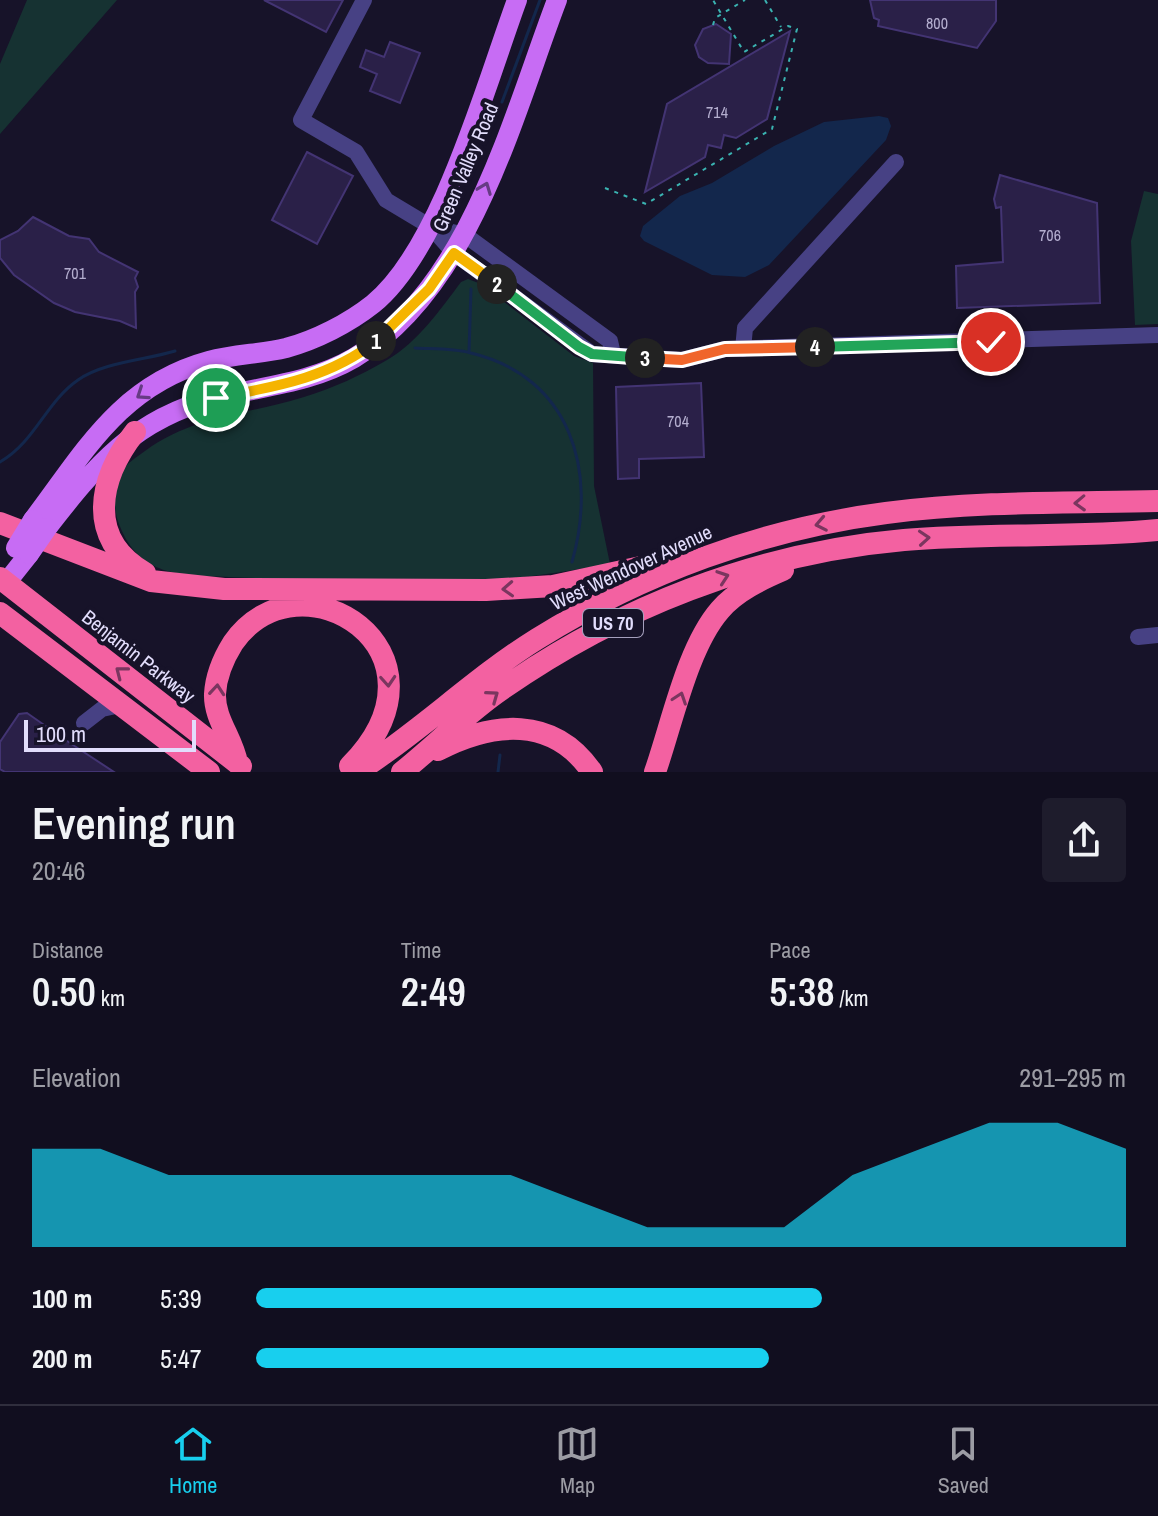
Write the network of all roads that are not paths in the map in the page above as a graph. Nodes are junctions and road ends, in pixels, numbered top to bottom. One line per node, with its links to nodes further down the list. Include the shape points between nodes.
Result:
1 (364, 0): 5 (lane, via 301,120 356,152 386,200)
2 (517, 0): 5 (main road, Green Valley Road)
3 (557, 0): 6 (main road, Green Valley Road, one-way to 3)
4 (896, 162): 8 (lane, via 745,328)
5 (431, 227): 6 (lane); 13 (main road, Green Valley Road, one-way to 13, via 396,281 350,319 287,347 183,370 138,395 107,420)
6 (460, 244): 9 (lane, via 610,341); 9 (lane, via 579,347 592,354); 10 (main road, Green Valley Road, via 429,289 356,357 299,381 185,407)
7 (1158, 335): 8 (lane)
8 (743, 349): 9 (lane, via 682,360)
9 (613, 354)
10 (135, 432): 13 (main road, Green Valley Road); 18 (highway, via 109,471 104,506 109,536 133,566)
11 (1158, 501): 16 (highway, West Wendover Avenue / US 70, one-way to 16, via 888,512)
12 (0, 523): 18 (highway, via 123,573)
13 (40, 524): 17 (main road, Green Valley Road, bridge)
14 (1154, 531): 15 (highway, US 70, one-way to 14, via 945,537)
15 (847, 548): 25 (highway, US 70, one-way to 15, via 494,695 616,622 743,570); 30 (highway, one-way to 15, via 696,652 720,610 761,579)
16 (722, 550): 18 (highway, one-way to 18, via 553,586); 28 (highway, West Wendover Avenue / US 70, via 624,592 537,639)
17 (2, 580): 24 (highway, Benjamin Parkway, one-way to 17)
18 (188, 586)
19 (0, 613): 22 (highway)
20 (1158, 635): 21 (lane)
21 (1138, 637)
22 (120, 705): 23 (lane, via 102,709); 26 (highway)
23 (84, 723)
24 (242, 768): 27 (highway, one-way to 27, via 217,714 219,667 242,630 260,616 304,607 335,612 361,625 383,654 390,678 385,718)
25 (407, 768): 29 (highway, via 459,739 490,729 520,728 550,736)
26 (209, 772)
27 (344, 772)
28 (357, 772)
29 (592, 772)
30 (655, 772)

